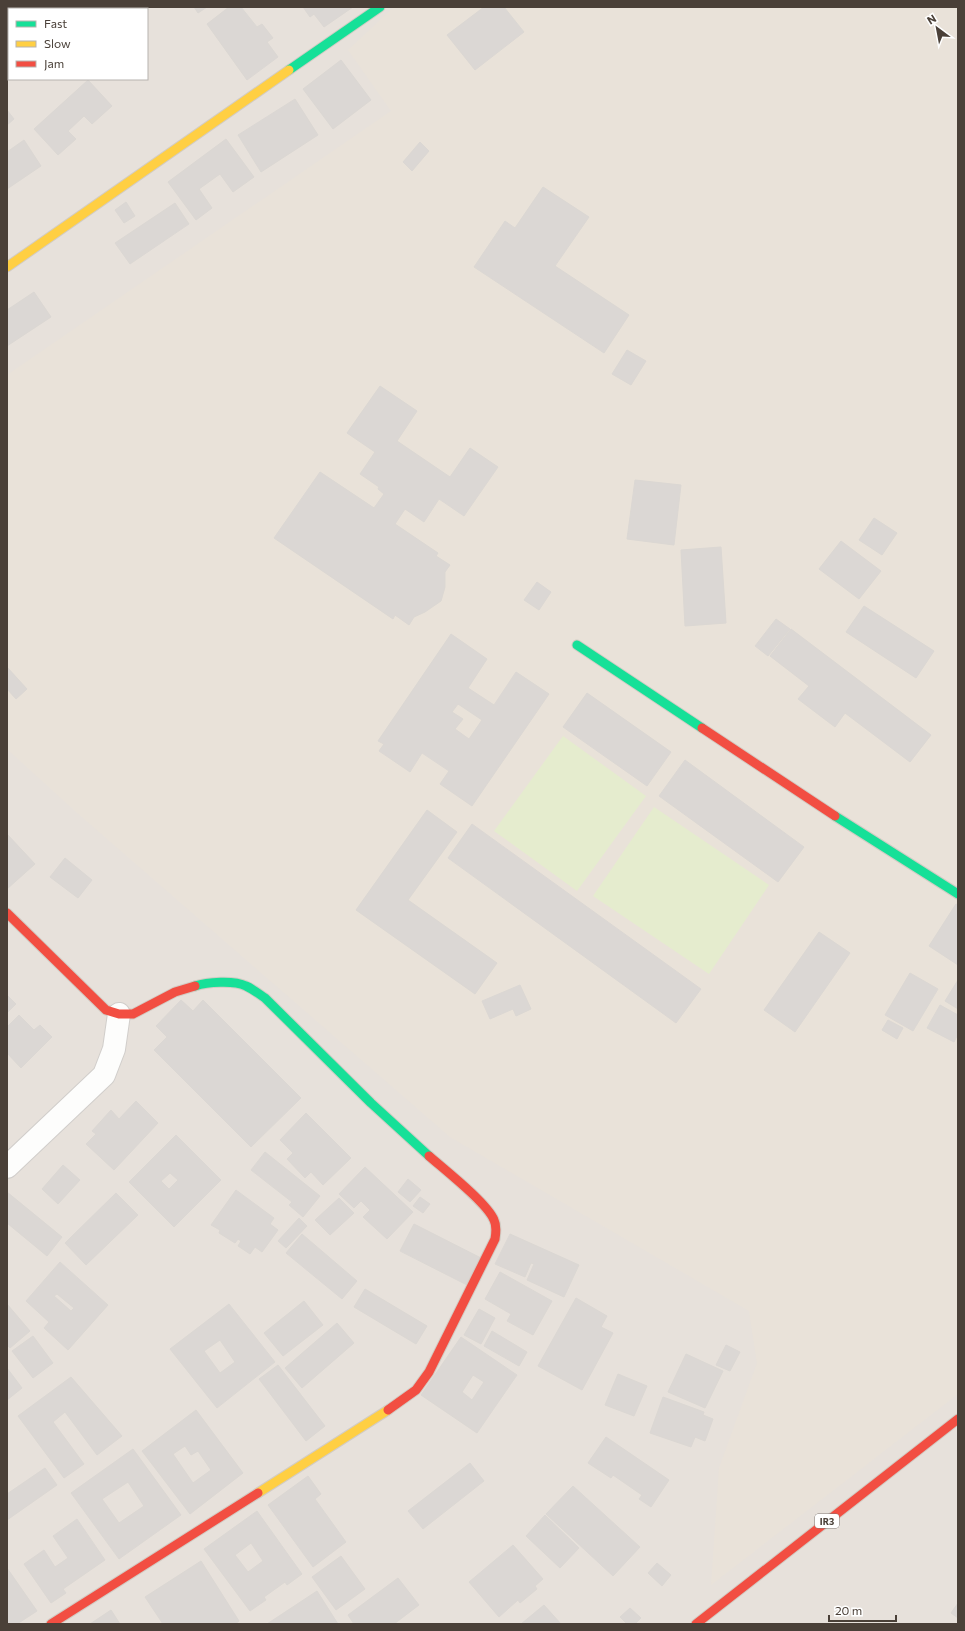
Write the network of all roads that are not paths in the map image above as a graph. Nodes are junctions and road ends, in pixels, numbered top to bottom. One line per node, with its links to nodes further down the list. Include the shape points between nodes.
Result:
1 (380, 7): 2 (street)
2 (7, 267)
3 (577, 645): 4 (street)
4 (958, 894)
5 (7, 912): 6 (street, via 106,1010)
6 (119, 1014): 7 (street, via 114,1049 104,1075); 9 (street, via 133,1014 175,992 204,983 245,985 265,998 371,1103 487,1209 495,1220 497,1229 495,1239 429,1372 416,1390)
7 (7, 1167)
8 (958, 1419): 10 (street, IR3)
9 (51, 1624)
10 (696, 1624)

